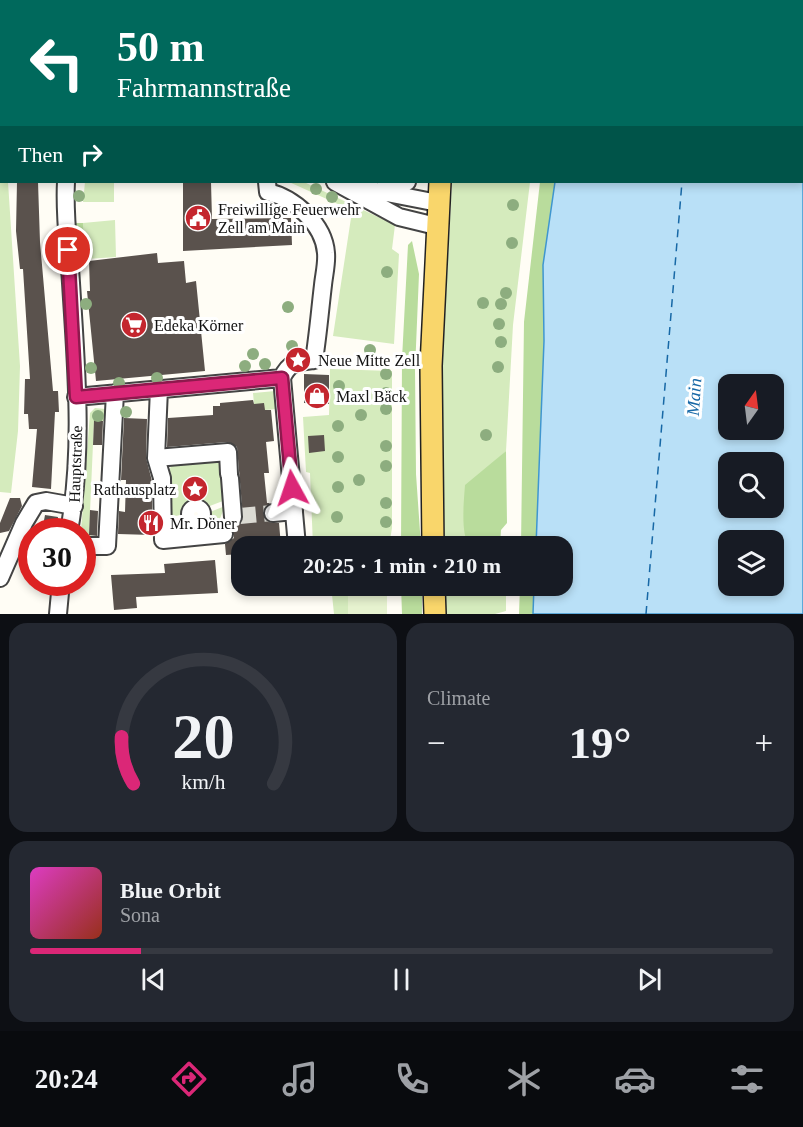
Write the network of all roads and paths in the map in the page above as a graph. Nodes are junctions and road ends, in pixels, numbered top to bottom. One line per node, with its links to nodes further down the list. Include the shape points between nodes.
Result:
1 (66, 183): 13 (street, Hauptstraße)
2 (267, 183): 10 (street, via 268,192 288,200 308,217 321,234 326,252 314,360 292,363)
3 (340, 183): 9 (street, via 399,217)
4 (342, 183): 7 (street)
5 (404, 183): 7 (street)
6 (440, 183): 8 (main road)
7 (378, 192): 8 (street)
8 (438, 203): 9 (main road)
9 (436, 226): 22 (main road, via 431,366)
10 (282, 378): 11 (street); 17 (street)
11 (159, 389): 12 (street); 14 (street)
12 (115, 393): 13 (street); 23 (street, via 107,546)
13 (76, 397): 15 (street, Hauptstraße, via 78,454)
14 (156, 458): 16 (street, via 228,452); 20 (street, via 162,478)
15 (74, 506): 19 (street, Hauptstraße); 24 (street, via 36,503)
16 (235, 511): 20 (street); 20 (street, via 224,518 219,534 163,540)
17 (294, 511): 18 (street); 21 (street)
18 (273, 513)
19 (72, 518)
20 (163, 522)
21 (296, 536)
22 (433, 536)
23 (96, 546)
24 (0, 578)
25 (60, 596): 27 (street)
26 (434, 596): 28 (main road)
27 (58, 614)
28 (435, 614)

